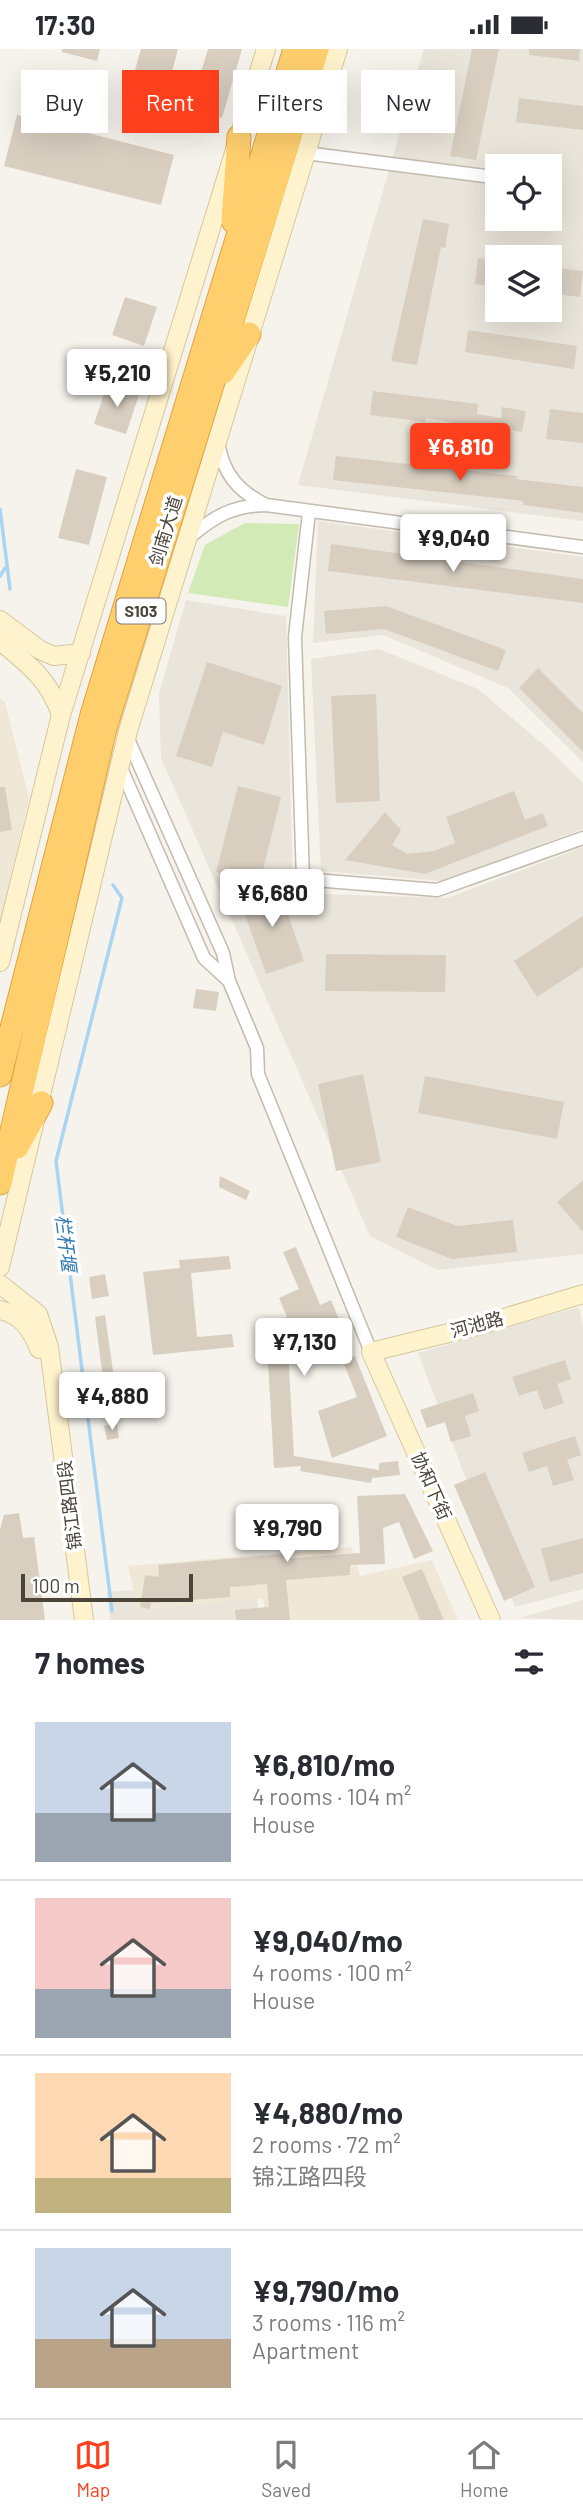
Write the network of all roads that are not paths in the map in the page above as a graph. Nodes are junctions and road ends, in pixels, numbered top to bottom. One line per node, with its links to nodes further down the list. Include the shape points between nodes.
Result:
1 (266, 49): 5 (main road)
2 (295, 49): 8 (highway, 剑南大道 / S103)
3 (317, 49): 10 (highway, 剑南大道 / S103)
4 (338, 49): 6 (main road)
5 (239, 137): 8 (highway); 18 (main road)
6 (305, 153): 7 (street); 9 (main road)
7 (485, 176)
8 (230, 261): 25 (highway, 剑南大道 / S103, via 92,715)
9 (249, 334): 10 (highway); 11 (main road)
10 (211, 389): 27 (highway, 剑南大道 / S103, via 105,728)
11 (218, 443): 12 (street, via 229,477 242,493); 14 (main road)
12 (266, 505): 13 (street); 14 (street, via 226,511)
13 (309, 512): 15 (street); 22 (street, via 295,636 303,879 438,890)
14 (191, 536): 20 (main road)
15 (583, 547)
16 (0, 620): 18 (main road, via 54,656)
17 (0, 641): 19 (main road, via 53,692)
18 (81, 653): 19 (main road)
19 (61, 715): 23 (main road)
20 (127, 737): 21 (main road); 24 (street, via 223,953)
21 (120, 766): 24 (street, via 204,958); 26 (main road)
22 (583, 838)
23 (0, 963)
24 (229, 981): 32 (street, via 257,1048 258,1074)
25 (0, 1075)
26 (41, 1103): 27 (highway); 28 (main road)
27 (1, 1181)
28 (0, 1267)
29 (0, 1285): 34 (main road, 锦江路四段, via 38,1314 49,1347)
30 (583, 1294): 32 (main road, 河池路)
31 (0, 1310): 33 (main road, 锦江路四段, via 13,1313 32,1330 41,1355)
32 (371, 1352): 35 (main road, 协和下街)
33 (74, 1620)
34 (84, 1620)
35 (491, 1620)

